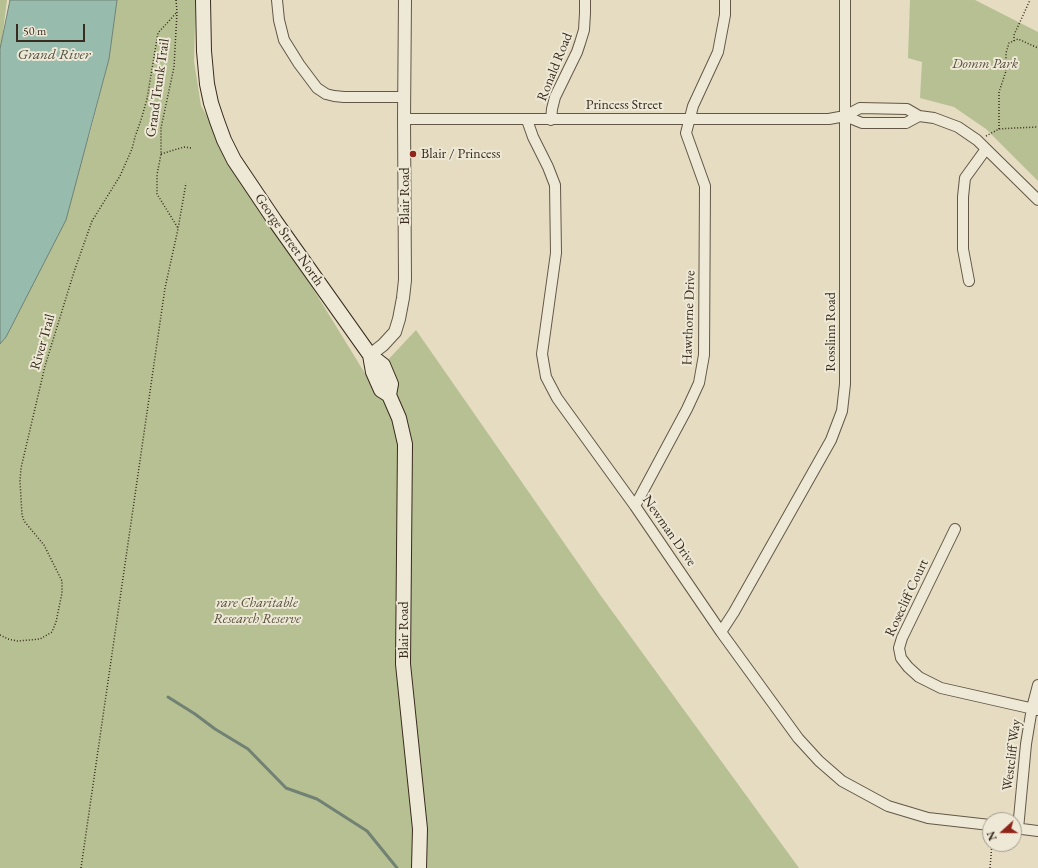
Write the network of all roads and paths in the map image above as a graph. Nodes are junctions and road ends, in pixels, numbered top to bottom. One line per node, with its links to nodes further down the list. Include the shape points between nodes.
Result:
1 (176, 0): 9 (path, Grand Trunk Trail)
2 (203, 0): 29 (main road, George Street North, via 207,84 224,140 234,160 275,221)
3 (277, 0): 12 (street, via 284,40 317,88 334,96)
4 (405, 0): 12 (street, Blair Road)
5 (585, 0): 18 (street, Ronald Road, via 584,30 577,52 555,97)
6 (725, 0): 15 (street, Hawthorne Drive, via 725,15 718,52 693,106)
7 (845, 0): 13 (street, Rosslinn Road)
8 (1030, 0): 10 (path, via 1014,35)
9 (177, 12): 24 (path, Grand Trunk Trail, via 174,67 161,128); 33 (path, River Trail, via 158,33 147,100 132,149 120,176 92,221 74,272 46,366 21,468 24,521 44,545 62,582 56,622 52,632 40,639 17,641)
10 (1014, 41): 11 (path, via 1018,39); 20 (path, via 1010,43 1006,52 1006,71 1000,92)
11 (1038, 48)
12 (404, 97): 16 (street, Blair Road)
13 (845, 116): 14 (street, Princess Street, via 862,123 906,123); 14 (street, Princess Street, via 860,108 907,108); 15 (street, Princess Street, via 829,119); 32 (street, Rosslinn Road, via 845,384 842,411 831,440)
14 (918, 116): 21 (street, Princess Street, via 934,118 958,127)
15 (690, 119): 18 (street, Princess Street); 30 (street, Hawthorne Drive, via 686,133 705,186 704,355 699,383)
16 (404, 120): 17 (street, Princess Street); 29 (street, Blair Road, via 403,298 394,332)
17 (527, 120): 18 (street, Princess Street); 30 (street, Newman Drive, via 555,186 556,253 542,354 546,377 557,398)
18 (551, 120)
19 (1038, 127): 20 (path)
20 (999, 129): 21 (path)
21 (977, 140): 23 (street, Princess Street)
22 (191, 148): 24 (path, Grand Trunk Trail, via 184,147)
23 (986, 149): 26 (street, Princess Street); 28 (street, via 965,178 962,197 963,249)
24 (161, 154): 27 (path, Grand Trunk Trail, via 157,194)
25 (186, 183): 27 (path)
26 (1038, 200)
27 (178, 229): 41 (path, via 165,288)
28 (969, 281)
29 (370, 355): 42 (main road, Blair Road, via 383,365 391,384 389,395 399,418 405,444 403,664 420,829)
30 (635, 506): 32 (street, Newman Drive)
31 (955, 529): 35 (street, Rosecliff Court, via 902,638 899,648 901,658 919,677 941,688)
32 (721, 632): 37 (street, Newman Drive, via 798,738 842,781 888,806 928,818)
33 (0, 635)
34 (1038, 686): 35 (street, Westcliff Way)
35 (1035, 709): 36 (street, Westcliff Way, via 1026,744)
36 (1018, 812)
37 (982, 824)
38 (1022, 829): 39 (street)
39 (1038, 831)
40 (991, 852): 43 (path)
41 (81, 868)
42 (419, 868)
43 (990, 868)

